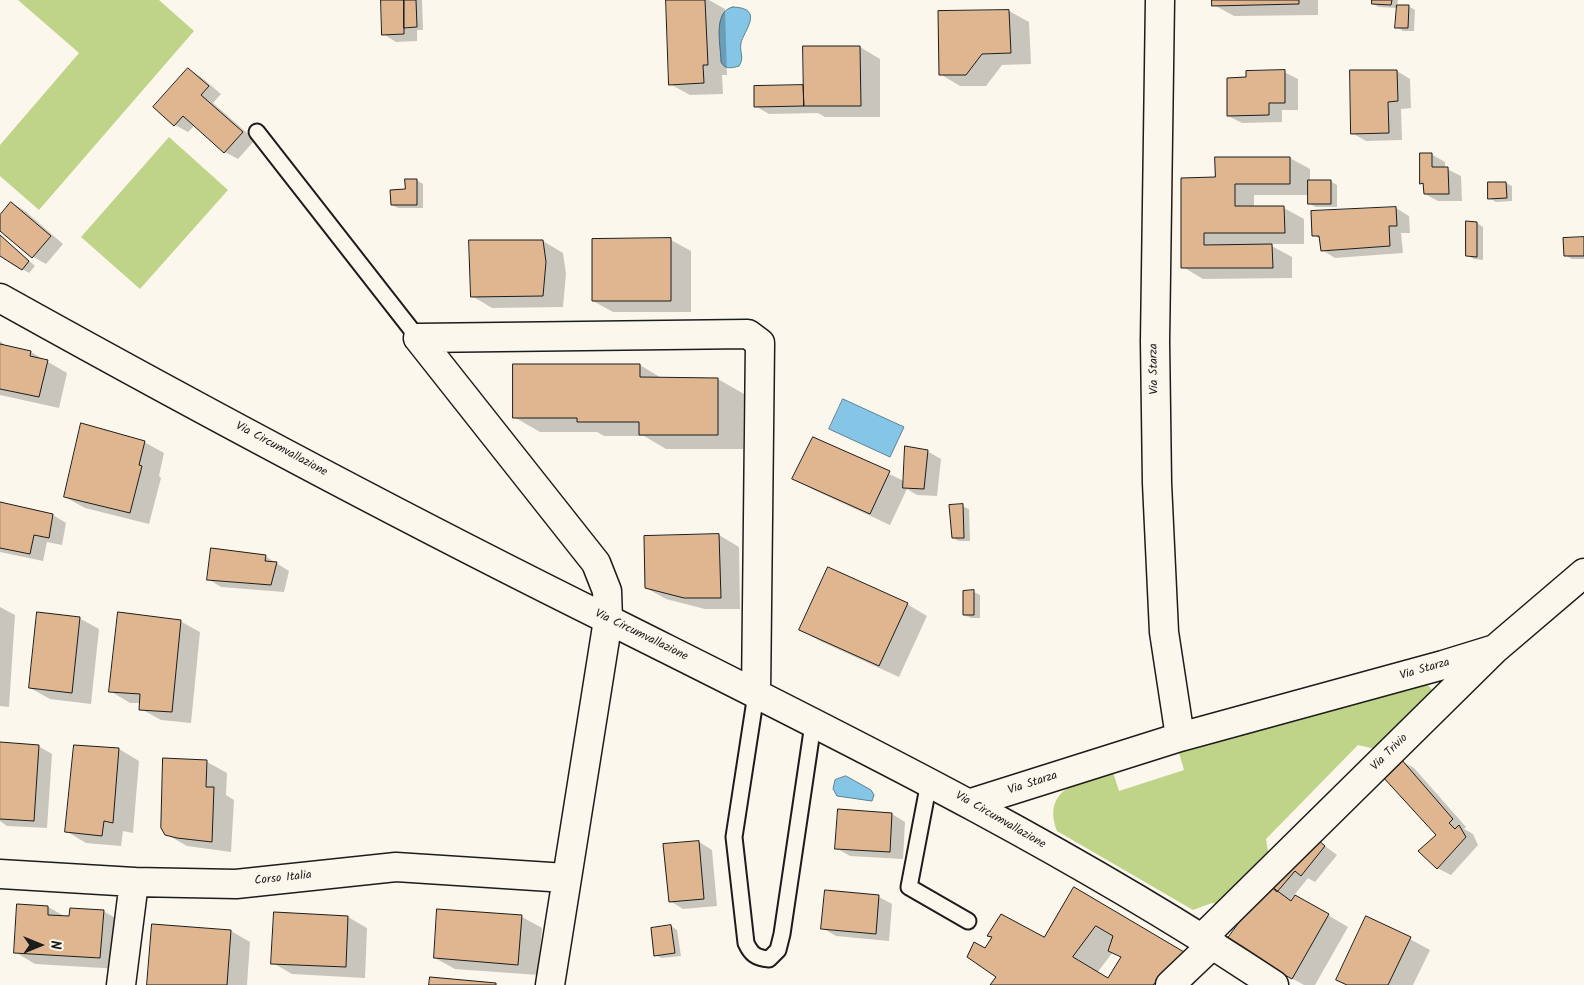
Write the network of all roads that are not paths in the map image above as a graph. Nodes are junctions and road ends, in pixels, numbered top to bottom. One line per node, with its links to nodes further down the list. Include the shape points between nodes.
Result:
1 (1160, 0): 10 (street, Via Starza, via 1155,341 1157,483 1164,632)
2 (257, 132): 4 (lane)
3 (0, 298): 6 (street, Via Circumvallazione, via 136,374)
4 (418, 338): 6 (street, via 596,563 607,591); 8 (street, via 748,334 760,343)
5 (1584, 573): 7 (street, Via Trivio)
6 (608, 620): 8 (street, Via Circumvallazione); 14 (street)
7 (1495, 649): 10 (street, Via Starza, via 1443,666); 17 (street, Via Trivio)
8 (756, 694): 9 (street, Via Circumvallazione); 9 (lane, via 734,837 746,943 751,953 760,958 769,959 778,950 782,934)
9 (813, 724): 11 (street, Via Circumvallazione)
10 (1180, 736): 12 (street, Via Starza)
11 (930, 782): 12 (street, Via Circumvallazione); 16 (lane, via 909,887)
12 (971, 803): 17 (street, Via Circumvallazione)
13 (0, 874): 15 (street, Corso Italia)
14 (566, 878): 15 (street, Corso Italia, via 396,867 236,884); 19 (street)
15 (134, 882): 18 (street)
16 (968, 921)
17 (1208, 941): 20 (street, Via Trivio); 21 (street, Via Circumvallazione)
18 (121, 985)
19 (550, 985)
20 (1170, 985)
21 (1274, 985)

